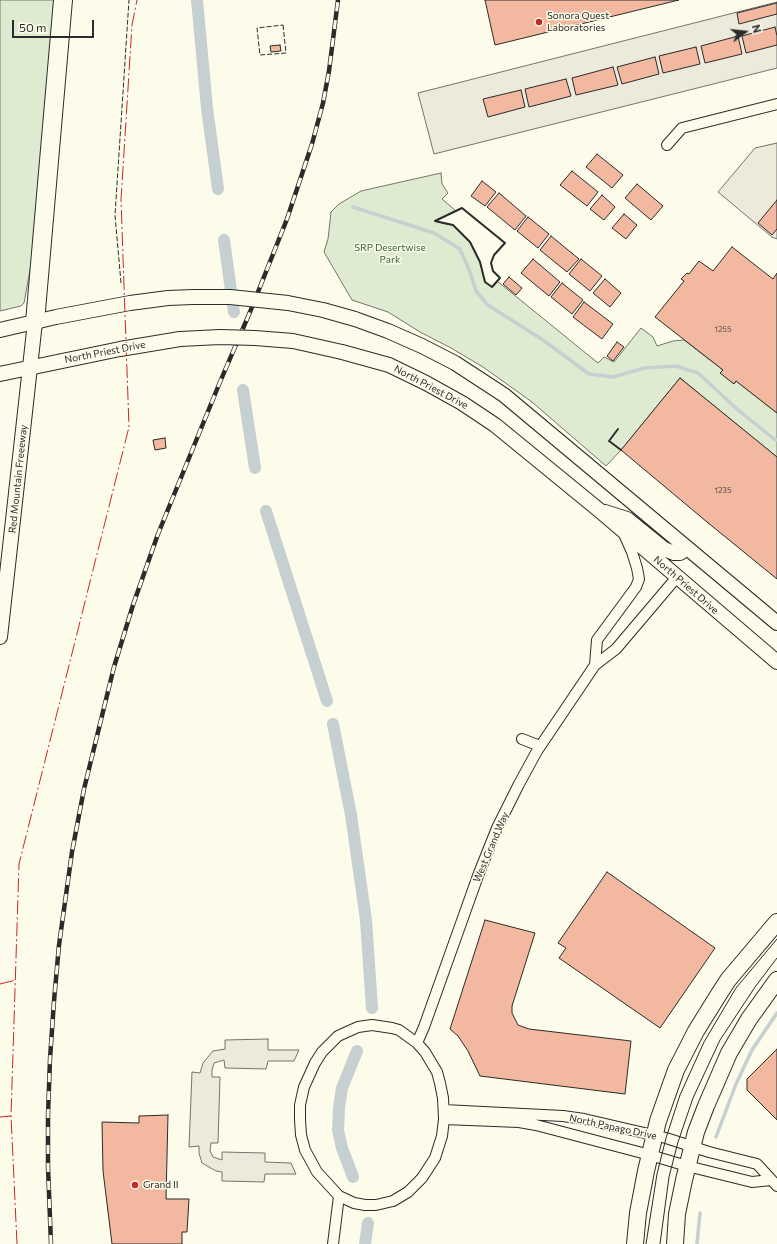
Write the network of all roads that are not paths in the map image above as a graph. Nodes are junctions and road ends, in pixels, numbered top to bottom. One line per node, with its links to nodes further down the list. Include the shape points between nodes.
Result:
1 (63, 0): 4 (highway)
2 (777, 104): 3 (street, via 682,128)
3 (667, 145)
4 (35, 322): 5 (main road); 6 (main road, Red Mountain Freeeway); 10 (main road, bridge, via 130,303 193,297 230,297 288,303 355,319 422,346 488,384 518,406)
5 (0, 330)
6 (30, 367): 7 (main road, North Priest Drive); 8 (main road, North Priest Drive, bridge, via 180,339 220,336 293,341 342,352 389,365 462,403 495,425); 13 (main road, Red Mountain Freeeway)
7 (0, 374)
8 (599, 510): 9 (main road, North Priest Drive); 10 (main road, via 627,519 664,549 680,553)
9 (622, 529): 11 (main road, North Priest Drive); 15 (street, via 632,552 639,579 636,587 596,640)
10 (687, 548): 12 (main road)
11 (677, 577): 14 (main road, North Priest Drive); 15 (street, West Grand Way, via 616,649)
12 (777, 623)
13 (0, 637)
14 (777, 662)
15 (595, 665): 17 (street, West Grand Way)
16 (522, 738): 17 (street)
17 (540, 746): 20 (street, West Grand Way, via 519,784 479,873)
18 (777, 922): 22 (main road, via 728,980 696,1031 676,1070)
19 (777, 980): 23 (main road, via 729,1053)
20 (417, 1043): 21 (street, via 437,1072 444,1098); 27 (street, via 392,1028 372,1025 358,1027 338,1036 315,1063 304,1087 300,1105 301,1135 316,1172)
21 (444, 1115): 22 (street, North Papago Drive, via 563,1116); 24 (street, North Papago Drive, via 536,1125); 27 (street, via 442,1136 435,1158 422,1178 408,1192 393,1201 376,1205 354,1203)
22 (654, 1136): 23 (street, North Papago Drive); 24 (main road)
23 (692, 1146): 25 (main road); 26 (street, North Papago Drive, via 757,1164)
24 (650, 1155): 25 (street, North Papago Drive); 29 (main road, via 638,1213)
25 (687, 1166): 26 (street, North Papago Drive, via 752,1182); 30 (main road, via 677,1214)
26 (774, 1183)
27 (339, 1196): 28 (street)
28 (333, 1244)
29 (636, 1244)
30 (675, 1244)

